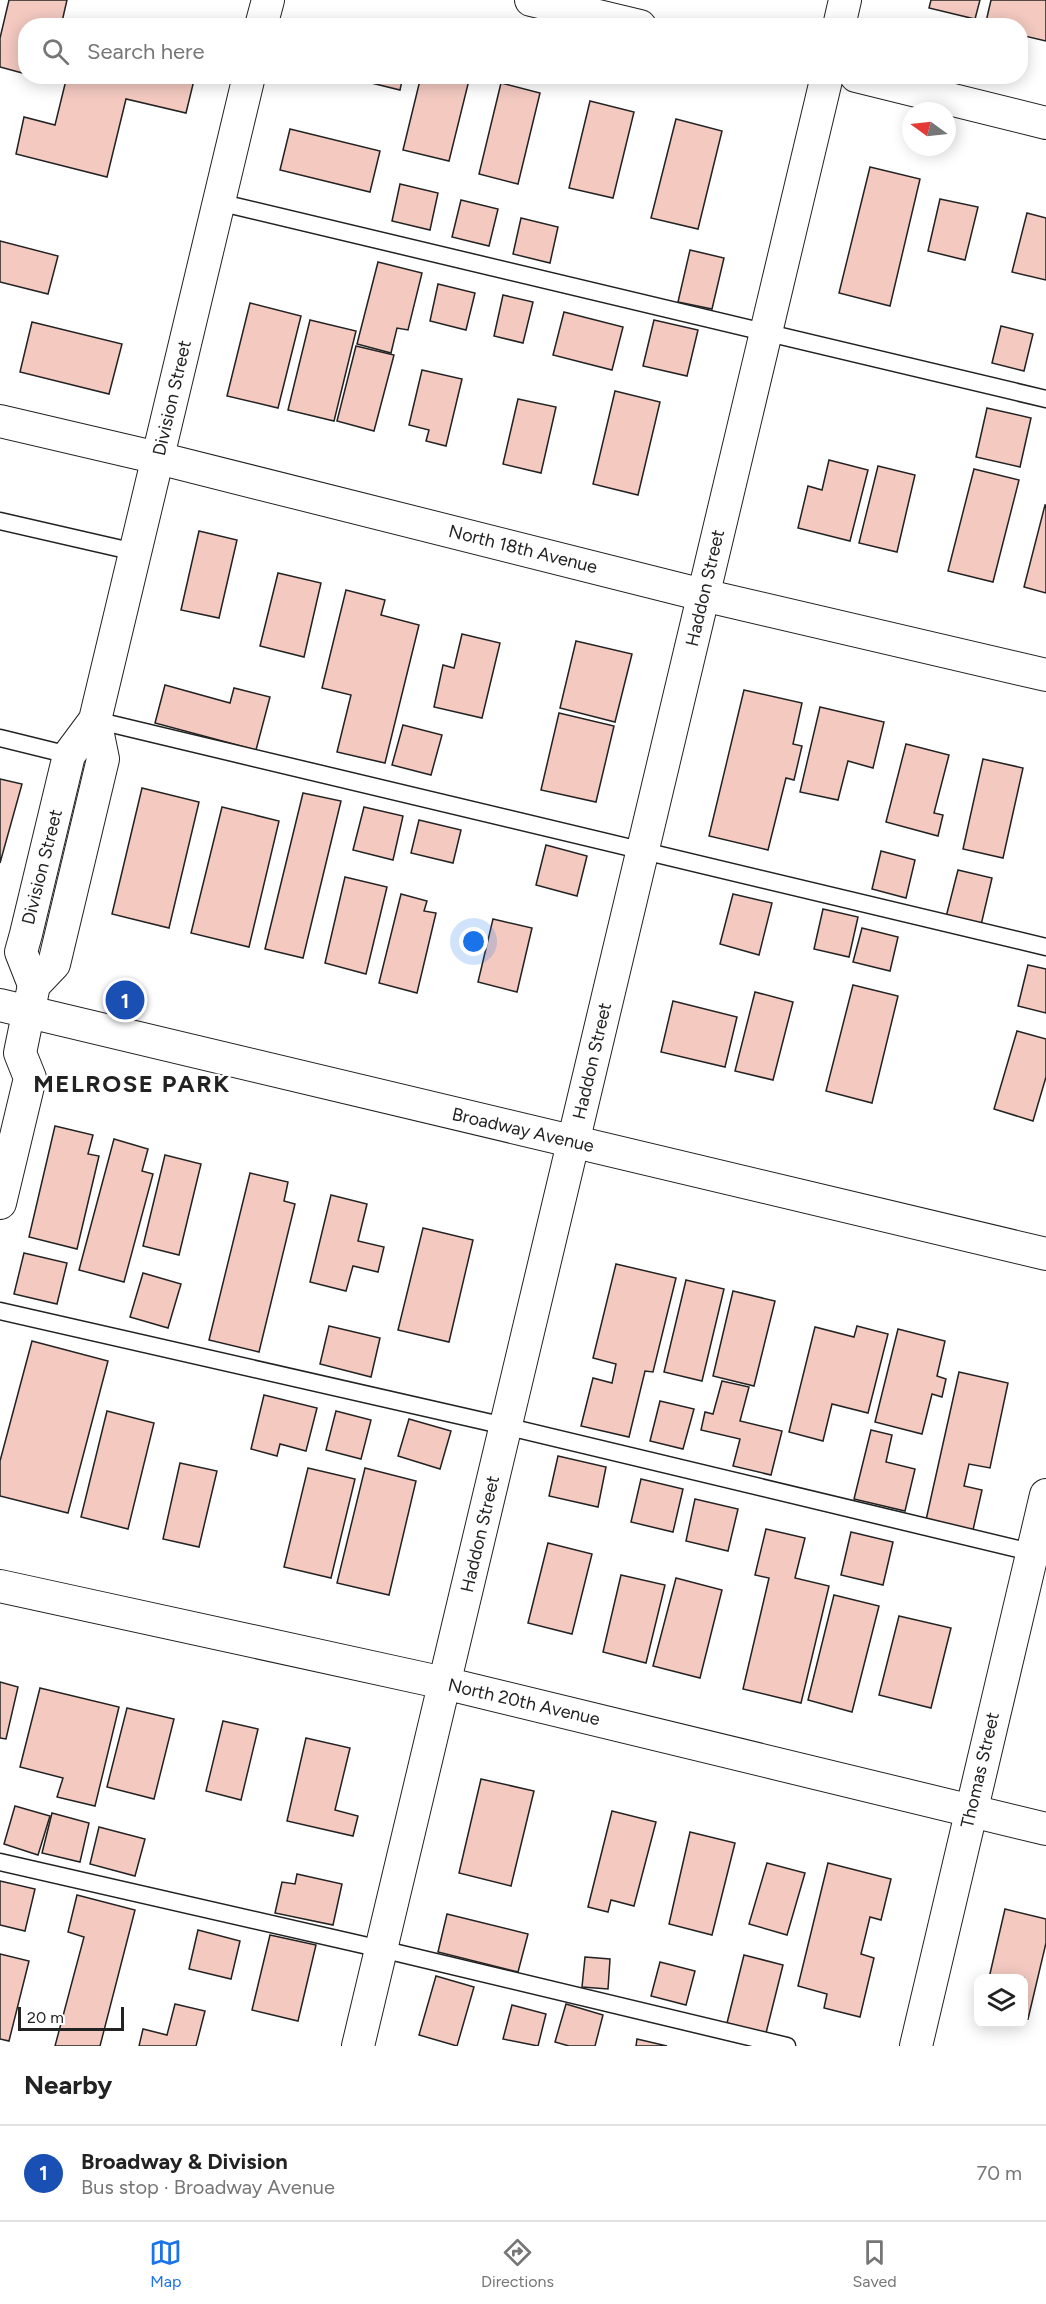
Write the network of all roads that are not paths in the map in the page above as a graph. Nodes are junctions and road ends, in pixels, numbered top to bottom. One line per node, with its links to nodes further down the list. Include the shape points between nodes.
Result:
1 (268, 0): 4 (street)
2 (531, 0): 5 (street)
3 (845, 0): 6 (street)
4 (263, 18)
5 (606, 18)
6 (841, 18)
7 (247, 84): 11 (street, Division Street)
8 (825, 84): 12 (street, Haddon Street)
9 (888, 84): 10 (street)
10 (1046, 123)
11 (218, 202): 12 (lane); 15 (street, Division Street)
12 (766, 333): 13 (lane); 18 (street, Haddon Street)
13 (1046, 399)
14 (0, 421): 15 (street, North 18th Avenue)
15 (158, 458): 17 (street, Division Street); 18 (street, North 18th Avenue)
16 (0, 521): 17 (lane)
17 (135, 552): 20 (street, Division Street)
18 (703, 595): 19 (street, North 18th Avenue); 23 (street, Haddon Street)
19 (1046, 675)
20 (95, 720): 22 (street, Division Street); 23 (lane); 25 (street, Division Street, via 103,759 54,964)
21 (0, 738): 22 (lane)
22 (69, 754): 25 (street, Division Street, via 21,952)
23 (642, 851): 24 (lane); 27 (street, Haddon Street)
24 (1046, 947)
25 (21, 1001): 26 (street); 27 (street, Broadway Avenue)
26 (10, 1058): 28 (street, via 30,1078)
27 (573, 1142): 29 (street, Broadway Avenue); 31 (street, Haddon Street)
28 (0, 1203)
29 (1046, 1254)
30 (0, 1311): 31 (lane)
31 (505, 1426): 33 (lane); 35 (street, Haddon Street)
32 (1046, 1495): 33 (street, Thomas Street)
33 (1039, 1554): 36 (street, Thomas Street)
34 (0, 1586): 35 (street, North 20th Avenue)
35 (444, 1683): 36 (street, North 20th Avenue); 39 (street, Haddon Street)
36 (970, 1810): 37 (street, North 20th Avenue); 42 (street, Thomas Street)
37 (1046, 1828)
38 (0, 1862): 39 (lane)
39 (381, 1949): 40 (street, Haddon Street); 41 (lane)
40 (358, 2046)
41 (787, 2046)
42 (916, 2046)

